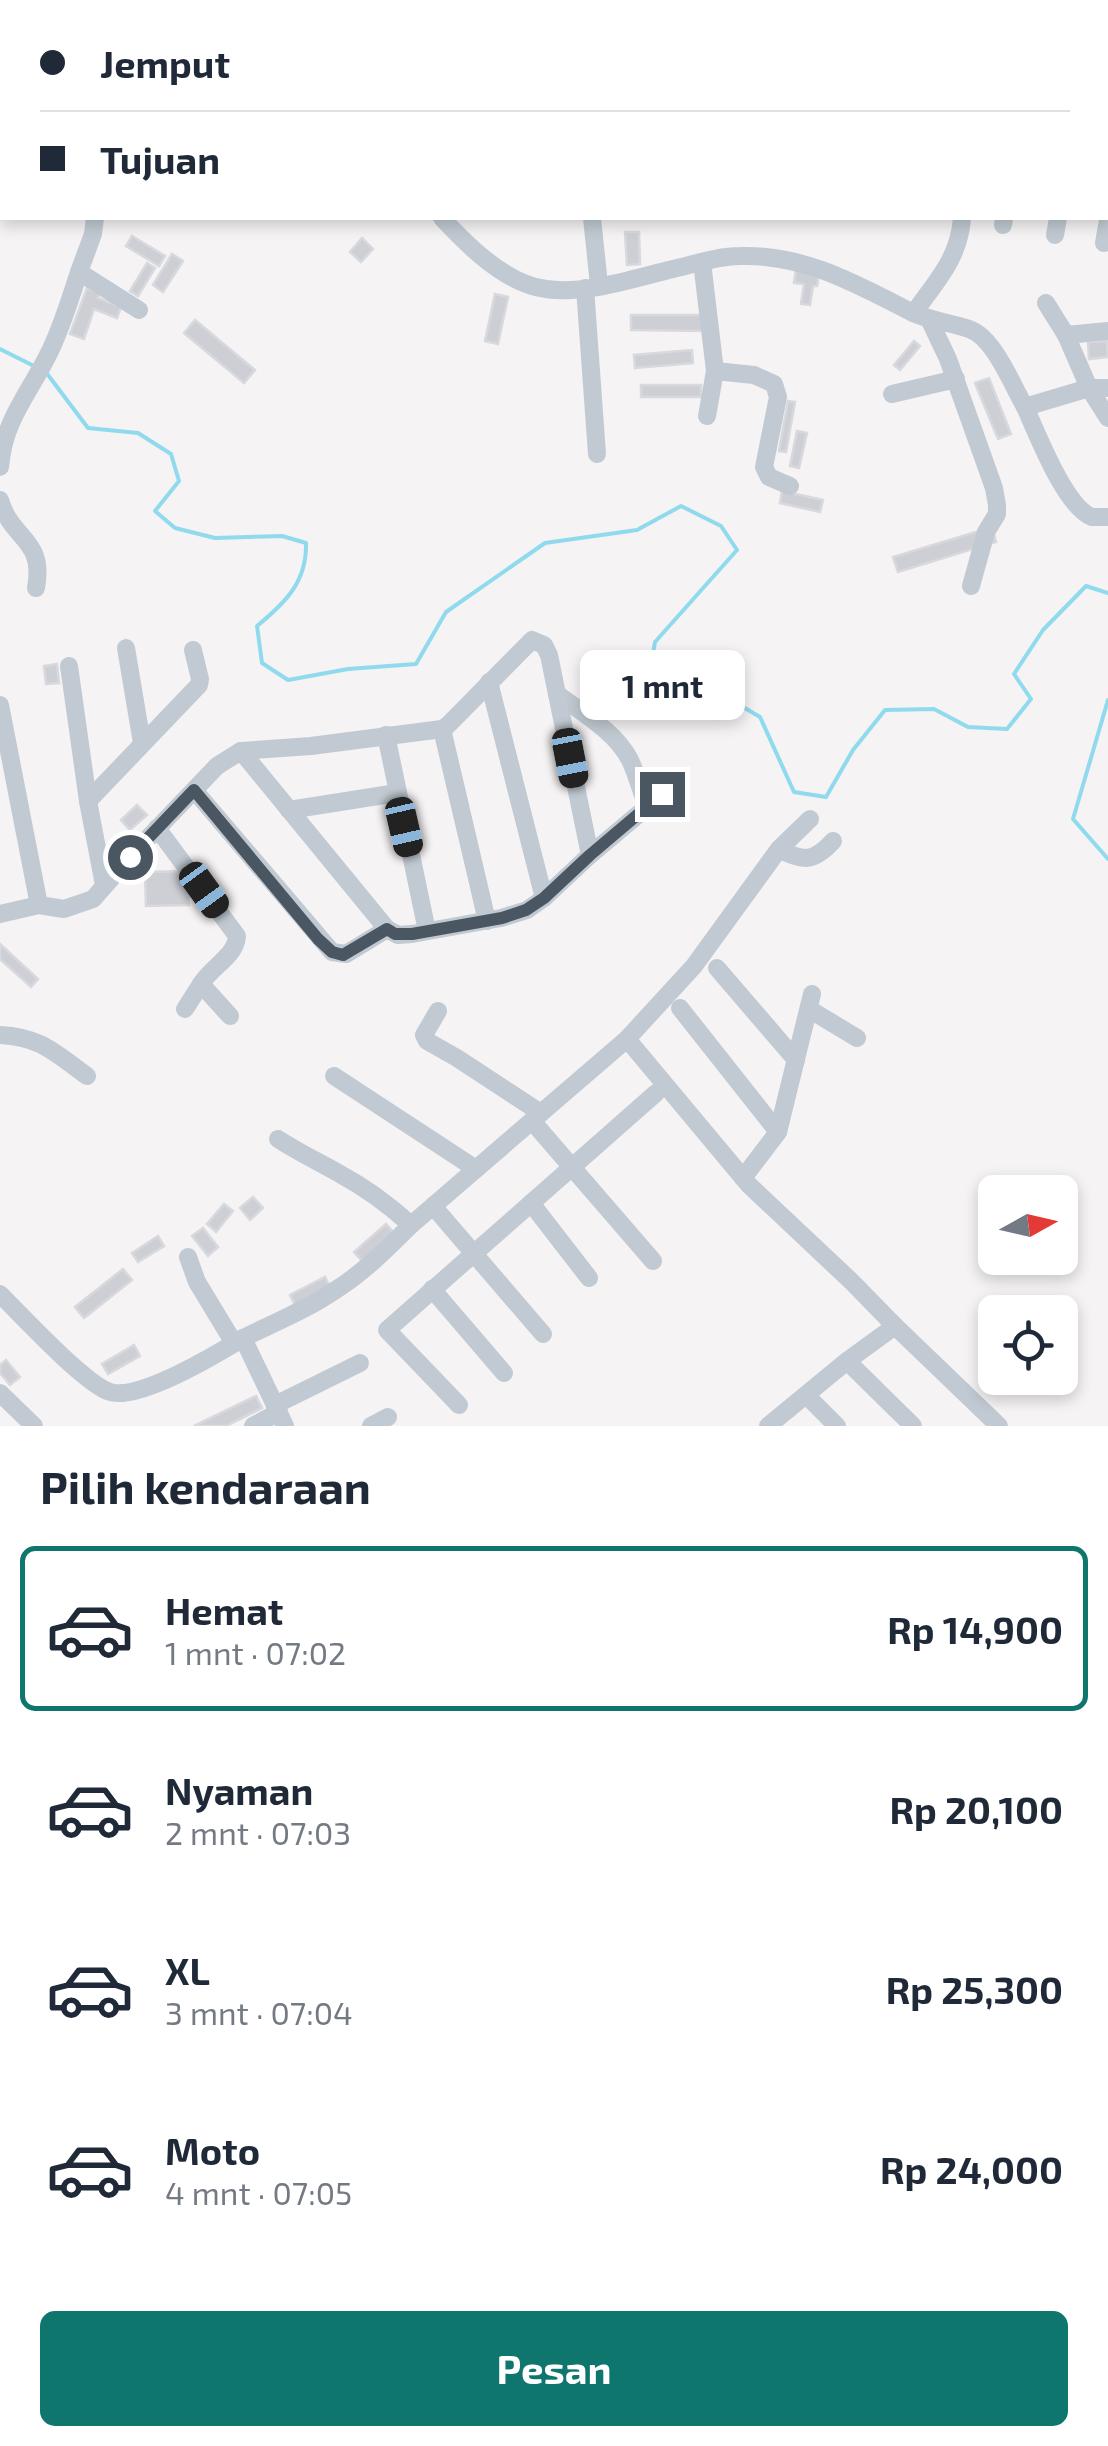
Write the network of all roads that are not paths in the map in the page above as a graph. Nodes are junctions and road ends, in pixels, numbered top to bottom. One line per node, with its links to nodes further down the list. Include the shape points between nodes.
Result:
1 (96, 220): 8 (street)
2 (444, 220): 9 (street, via 516,280 542,289)
3 (592, 220): 9 (street)
4 (962, 220): 12 (street, via 952,260)
5 (1108, 220): 6 (street)
6 (1104, 243)
7 (702, 262): 9 (street); 12 (street, via 742,256 806,263); 15 (street)
8 (80, 272): 11 (street); 23 (street, via 51,350 10,421)
9 (592, 287): 22 (street)
10 (1046, 303): 14 (street)
11 (139, 310)
12 (921, 316): 16 (street); 19 (street, via 980,335)
13 (1108, 331): 14 (street)
14 (1066, 335): 17 (street)
15 (715, 371): 20 (street); 24 (street, via 774,384 778,396 764,467 769,477)
16 (956, 379): 18 (street); 27 (street, via 997,505)
17 (1098, 388): 19 (street); 21 (street)
18 (892, 394)
19 (1026, 407): 26 (street, via 1062,487 1092,517)
20 (707, 416)
21 (1108, 418)
22 (597, 454)
23 (0, 467)
24 (790, 486)
25 (0, 500): 28 (street, via 37,558)
26 (1108, 517)
27 (971, 586)
28 (36, 588)
29 (126, 648): 37 (street)
30 (193, 650): 37 (street, via 198,685)
31 (68, 666): 43 (street)
32 (490, 682): 33 (street, via 536,640 547,648); 35 (street); 52 (street)
33 (557, 694): 44 (street, via 624,751); 50 (street)
34 (0, 706): 42 (street)
35 (442, 729): 36 (street); 55 (street)
36 (386, 735): 38 (street); 41 (street)
37 (142, 743): 43 (street)
38 (241, 751): 40 (street); 45 (street)
39 (678, 780): 44 (street)
40 (194, 790): 47 (street); 56 (street, via 332,952 346,954)
41 (397, 793): 45 (street); 57 (street)
42 (8, 796): 53 (street)
43 (88, 801): 51 (street)
44 (647, 806): 50 (street)
45 (289, 810): 56 (street)
46 (810, 819): 49 (street)
47 (157, 828): 51 (street); 59 (street, via 238,938)
48 (833, 841): 49 (street, via 804,859)
49 (778, 849): 66 (street, via 694,966)
50 (590, 855): 52 (street)
51 (104, 885): 53 (street, via 81,904)
52 (544, 898): 55 (street)
53 (39, 904): 54 (street)
54 (0, 914)
55 (487, 921): 57 (street)
56 (387, 929): 57 (street, via 402,935)
57 (428, 931)
58 (717, 968): 67 (street)
59 (201, 984): 61 (street); 63 (street)
60 (680, 1008): 72 (street)
61 (185, 1010)
62 (438, 1011): 71 (street, via 427,1041)
63 (230, 1016)
64 (0, 1035): 68 (street, via 38,1041)
65 (857, 1038): 67 (street, via 810,1001)
66 (627, 1039): 71 (street); 76 (street)
67 (796, 1060): 72 (street)
68 (87, 1076)
69 (334, 1076): 75 (street)
70 (656, 1093): 74 (street)
71 (537, 1117): 74 (street); 75 (street)
72 (778, 1132): 76 (street)
73 (278, 1139): 79 (street, via 364,1188)
74 (572, 1166): 77 (street); 82 (street)
75 (476, 1169): 78 (street)
76 (743, 1178): 86 (street)
77 (530, 1203): 80 (street); 83 (street)
78 (434, 1206): 79 (street); 80 (street)
79 (411, 1225): 88 (street, via 335,1291)
80 (474, 1254): 84 (street); 87 (street)
81 (188, 1257): 88 (street)
82 (654, 1261)
83 (589, 1278)
84 (432, 1289): 91 (street); 94 (street, via 387,1330)
85 (2, 1301): 88 (street, via 113,1393 152,1386)
86 (895, 1326): 89 (street); 101 (street)
87 (543, 1334)
88 (239, 1340): 95 (street)
89 (847, 1361): 93 (street); 100 (street)
90 (360, 1363): 95 (street)
91 (504, 1373)
92 (0, 1393): 96 (street)
93 (806, 1395): 98 (street); 99 (street)
94 (459, 1406)
95 (280, 1415): 97 (street)
96 (34, 1426)
97 (253, 1426)
98 (768, 1426)
99 (837, 1426)
100 (913, 1426)
101 (999, 1426)

